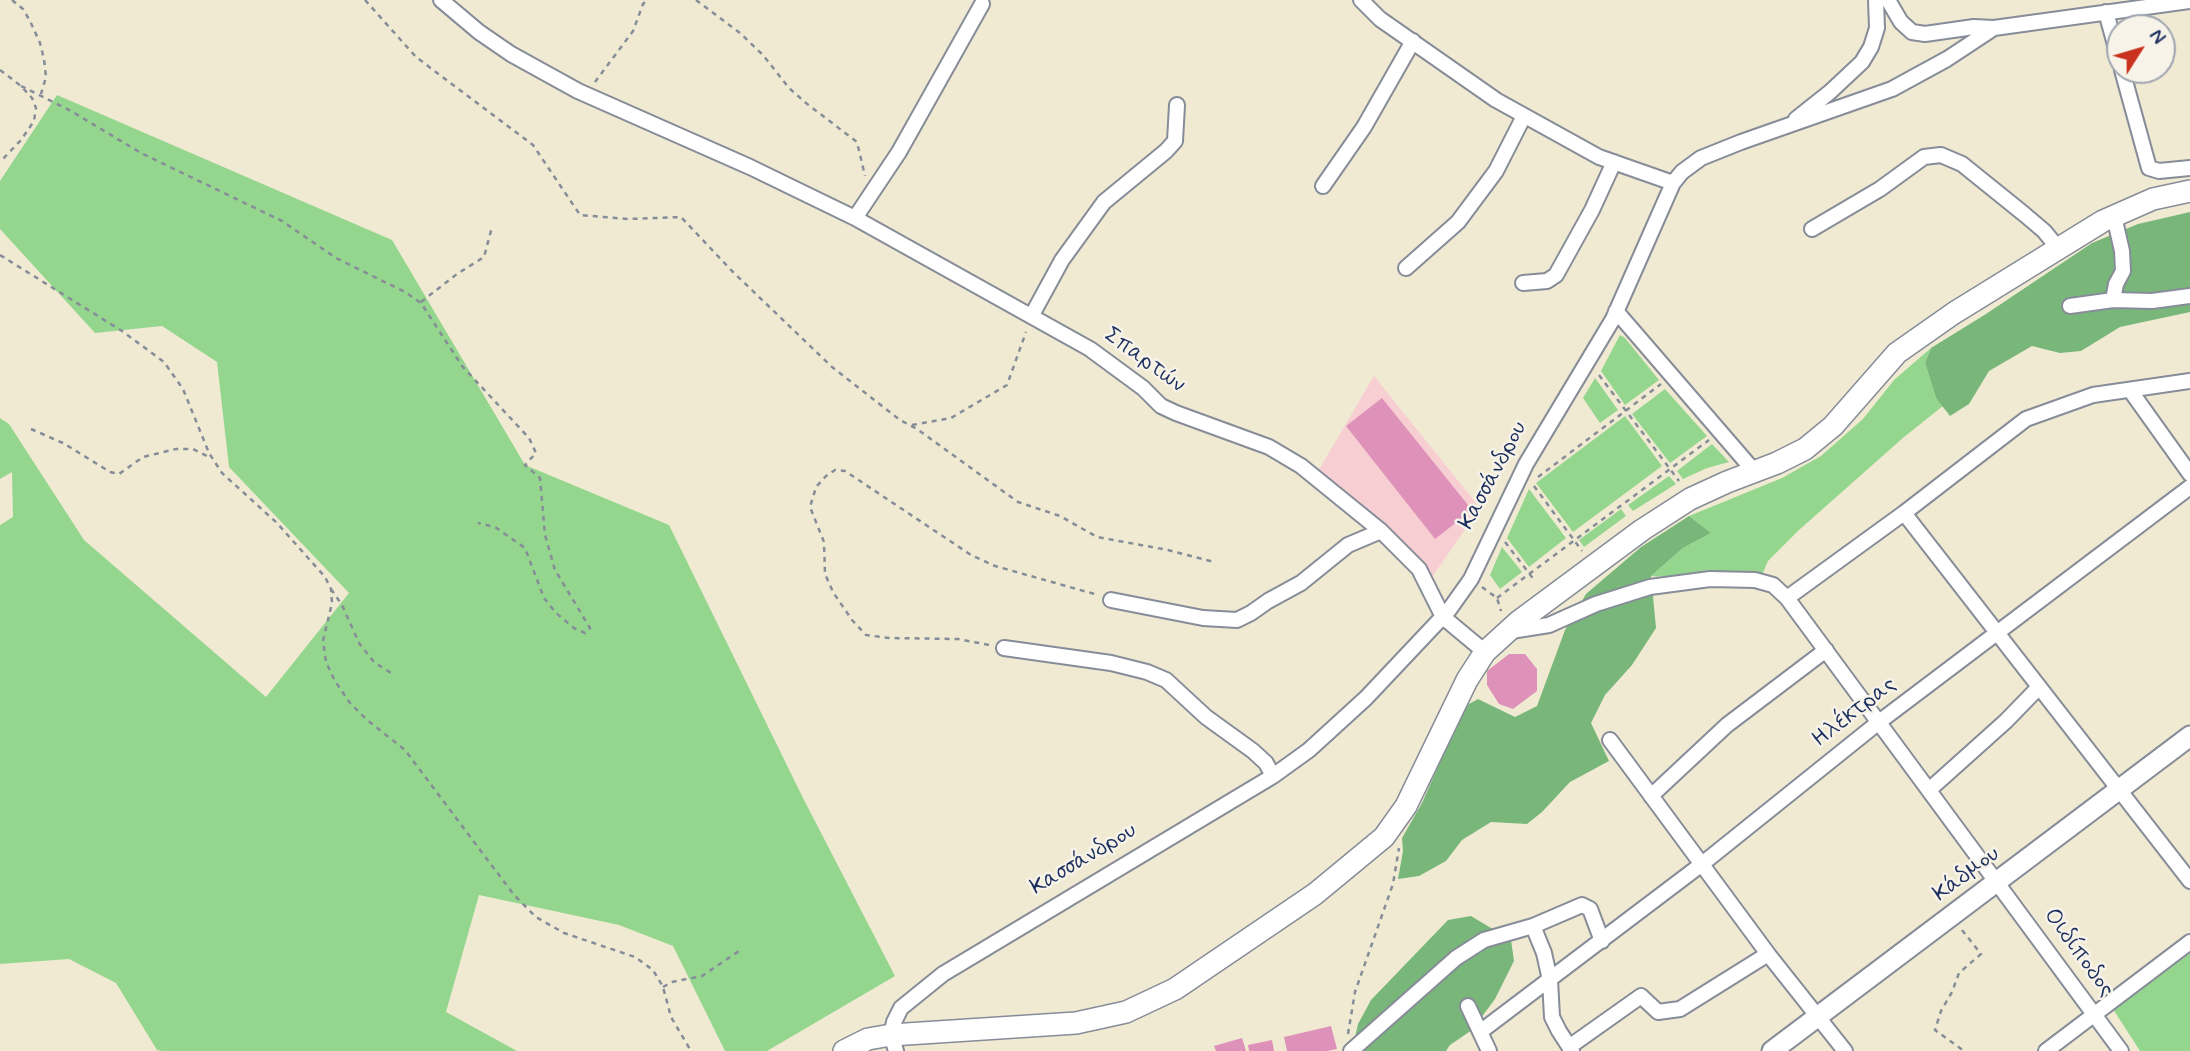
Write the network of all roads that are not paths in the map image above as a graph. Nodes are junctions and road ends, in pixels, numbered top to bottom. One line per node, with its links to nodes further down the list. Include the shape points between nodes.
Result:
1 (441, 0): 20 (street, Σπαρτών, via 511,54 588,95)
2 (1361, 0): 9 (street)
3 (1876, 0): 13 (street, via 1877,28 1862,62)
4 (1888, 0): 8 (street, via 1912,32)
5 (2190, 1): 7 (street, Κασσάνδρου)
6 (982, 4): 20 (street, via 899,152)
7 (2106, 12): 8 (street, Κασσάνδρου)
8 (1994, 29): 13 (street, Κασσάνδρου, via 1892,89)
9 (1413, 41): 12 (street); 17 (street, via 1364,127)
10 (2126, 84): 15 (street, via 2149,168)
11 (1177, 105): 29 (street, via 1174,141 1104,202 1062,260)
12 (1524, 116): 14 (street); 23 (street, via 1496,171 1458,222)
13 (1787, 126): 16 (street, Κασσάνδρου, via 1700,158)
14 (1614, 162): 16 (street); 24 (street, via 1556,275 1547,281)
15 (2190, 168)
16 (1673, 183): 28 (street, Κασσάνδρου)
17 (1323, 186)
18 (2190, 191): 19 (main road, via 2153,199)
19 (2114, 216): 22 (main road); 26 (street, via 2123,271)
20 (855, 218): 29 (street, Σπαρτών)
21 (1812, 229): 22 (street, via 1880,189 1924,156 1941,155 1962,164 2044,231)
22 (2057, 248): 32 (main road, via 1897,353 1833,426 1805,449)
23 (1406, 268)
24 (1523, 283)
25 (2190, 296): 26 (street, via 2152,302)
26 (2113, 300): 27 (street)
27 (2070, 306)
28 (1616, 311): 32 (street); 39 (street, Κασσάνδρου, via 1527,464 1471,579)
29 (1032, 315): 36 (street, Σπαρτών, via 1090,349 1161,405 1269,447 1301,466)
30 (2190, 381): 31 (street)
31 (2130, 390): 33 (street); 35 (street, via 2093,395 2026,419)
32 (1754, 471): 40 (main road, via 1690,499)
33 (2190, 474)
34 (2190, 487): 41 (street, Ηλέκτρας)
35 (1904, 513): 37 (street); 41 (street)
36 (1381, 531): 38 (street, via 1348,545 1301,583 1237,620); 39 (street, Σπαρτών, via 1419,569)
37 (1787, 598): 40 (street, via 1773,585 1755,580 1710,579 1650,587 1549,625); 43 (street, Οιδίποδος)
38 (1111, 600)
39 (1443, 617): 44 (street); 49 (street, Κασσάνδρου, via 1366,698)
40 (1507, 631): 44 (main road)
41 (1997, 634): 45 (street); 46 (street, Ηλέκτρας)
42 (1004, 648): 49 (street, via 1111,663 1166,680 1253,751)
43 (1826, 650): 46 (street, Οιδίποδος); 52 (street, via 1727,725)
44 (1485, 652): 65 (main road, via 1466,680 1394,825 1315,894 1245,943 1175,989 1126,1012 1076,1023)
45 (2039, 687): 50 (street); 51 (street)
46 (1879, 722): 50 (street, Οιδίποδος); 53 (street, Ηλέκτρας)
47 (2190, 736): 51 (main road, Κάδμου)
48 (1610, 740): 52 (street)
49 (1273, 776): 65 (street, Κασσάνδρου, via 943,974 901,1008 894,1022)
50 (1930, 790): 55 (street, Οιδίποδος)
51 (2119, 791): 54 (street); 55 (main road, Κάδμου)
52 (1651, 796): 53 (street)
53 (1702, 864): 57 (street, Ηλέκτρας); 59 (street)
54 (2190, 881)
55 (1998, 882): 62 (street, Οιδίποδος); 63 (main road, Κάδμου)
56 (1533, 926): 57 (street, via 1586,905); 60 (street); 66 (street, via 1497,935 1466,950)
57 (1602, 941): 60 (street, Ηλέκτρας)
58 (2190, 942): 62 (street)
59 (1768, 954): 63 (street); 67 (street, via 1680,1009 1658,1012 1641,996)
60 (1550, 980): 64 (street, Ηλέκτρας); 67 (street, via 1552,1017)
61 (1468, 1006): 64 (street)
62 (2094, 1014): 72 (street); 73 (street, Οιδίποδος)
63 (1819, 1017): 70 (main road, Κάδμου); 71 (street)
64 (1480, 1032): 69 (street)
65 (893, 1043): 68 (main road, via 867,1039)
66 (1349, 1045)
67 (1571, 1049)
68 (844, 1051)
69 (1489, 1051)
70 (1772, 1051)
71 (1845, 1051)
72 (2046, 1051)
73 (2121, 1051)

